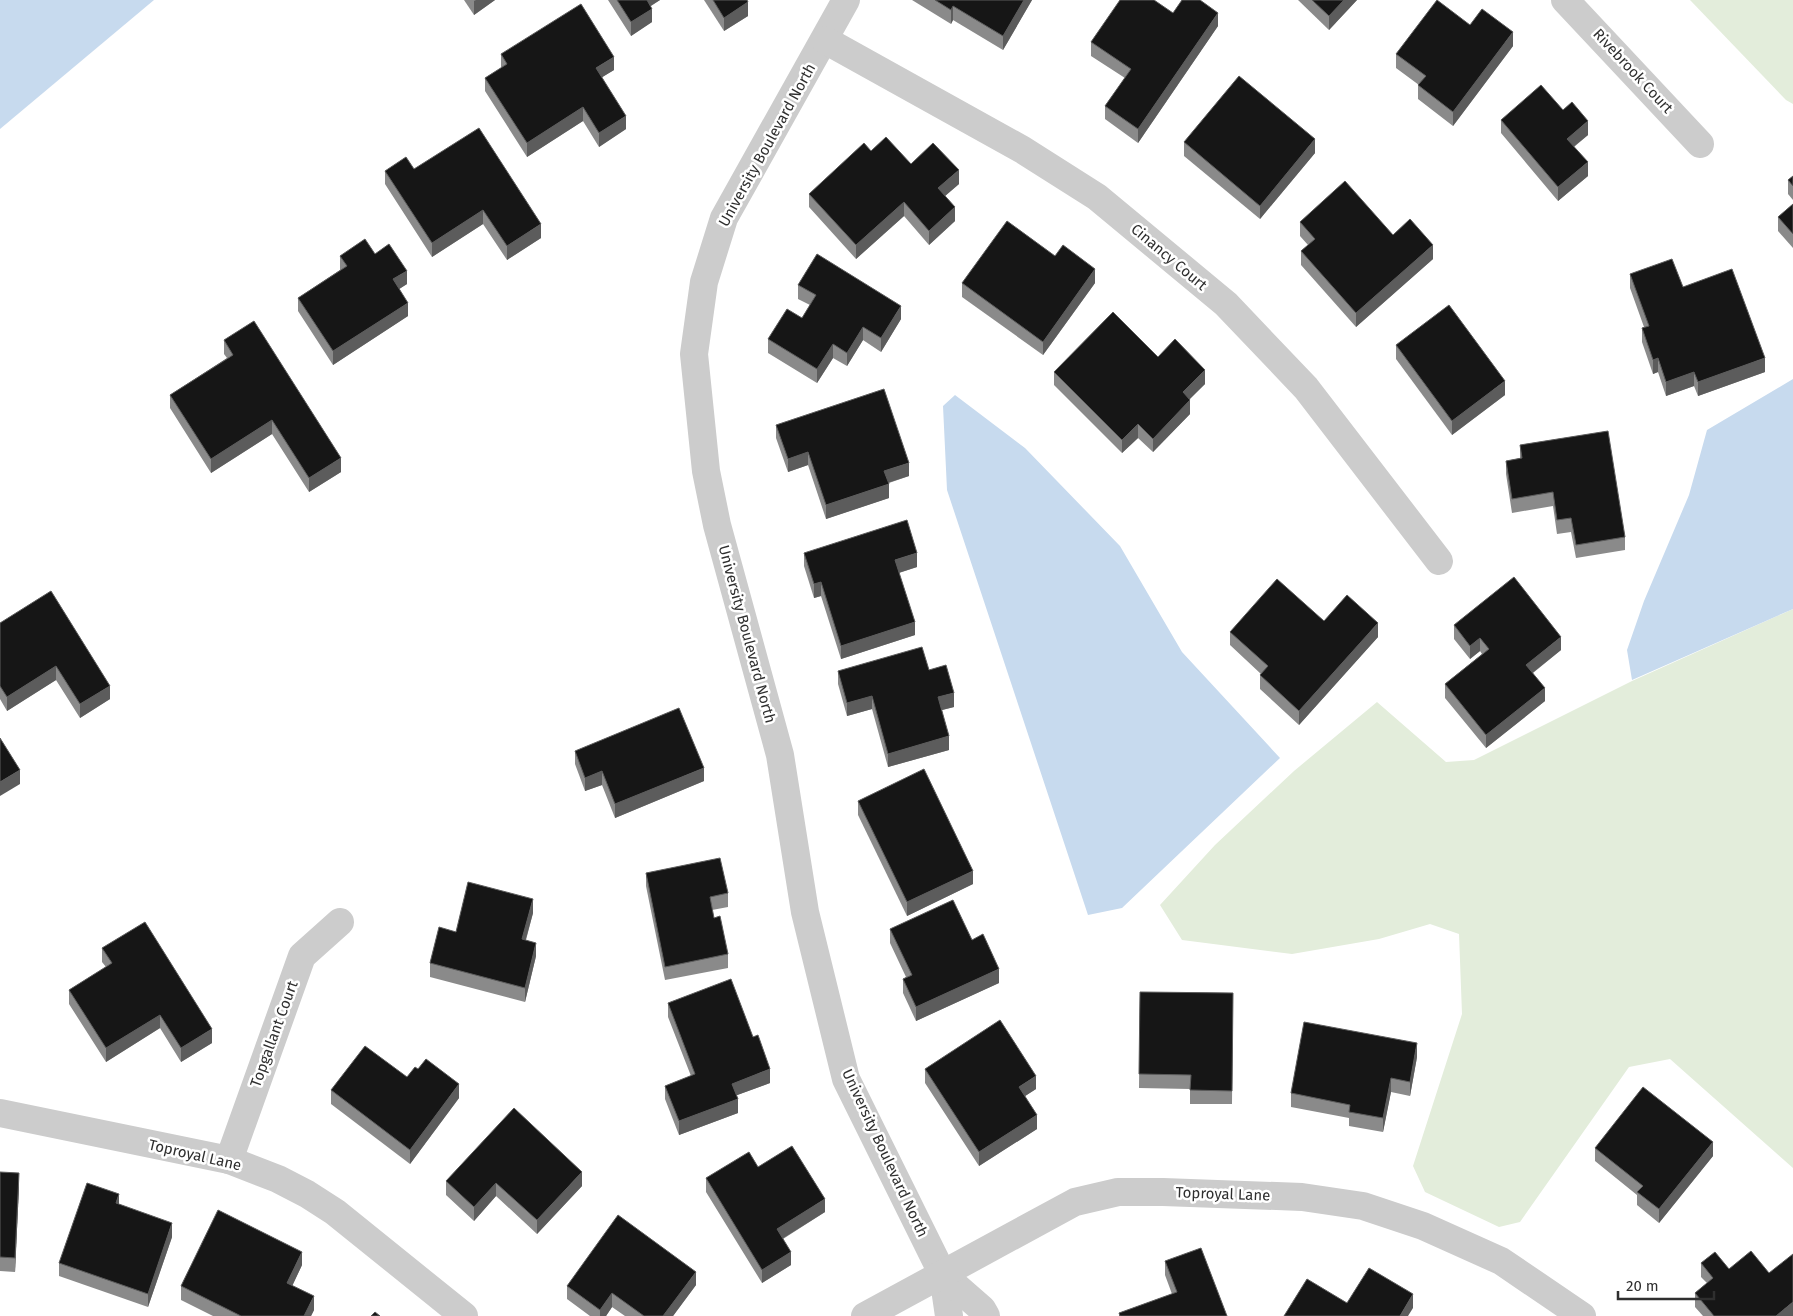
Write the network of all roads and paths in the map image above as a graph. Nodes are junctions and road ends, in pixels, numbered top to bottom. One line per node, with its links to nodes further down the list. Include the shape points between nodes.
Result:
1 (846, 0): 3 (street, University Boulevard North)
2 (1565, 0): 4 (street, Rivebrook Court)
3 (825, 40): 5 (street, Cinancy Court, via 1023,150 1097,197 1226,304 1306,388); 9 (street, University Boulevard North, via 724,218 704,282 694,354 708,480 717,525 780,755 806,912 846,1079)
4 (1700, 144)
5 (1439, 561)
6 (340, 922): 8 (street, Topgallant Court, via 302,956)
7 (0, 1113): 8 (street, Toproyal Lane)
8 (229, 1160): 10 (street, Toproyal Lane, via 278,1179 335,1212)
9 (943, 1275): 11 (street, Toproyal Lane); 12 (street, University Boulevard North); 13 (street, University Boulevard North); 14 (street, Toproyal Lane, via 1075,1202 1118,1192 1302,1197 1363,1206 1423,1226 1501,1261)
10 (464, 1316)
11 (865, 1316)
12 (949, 1316)
13 (986, 1316)
14 (1582, 1316)

